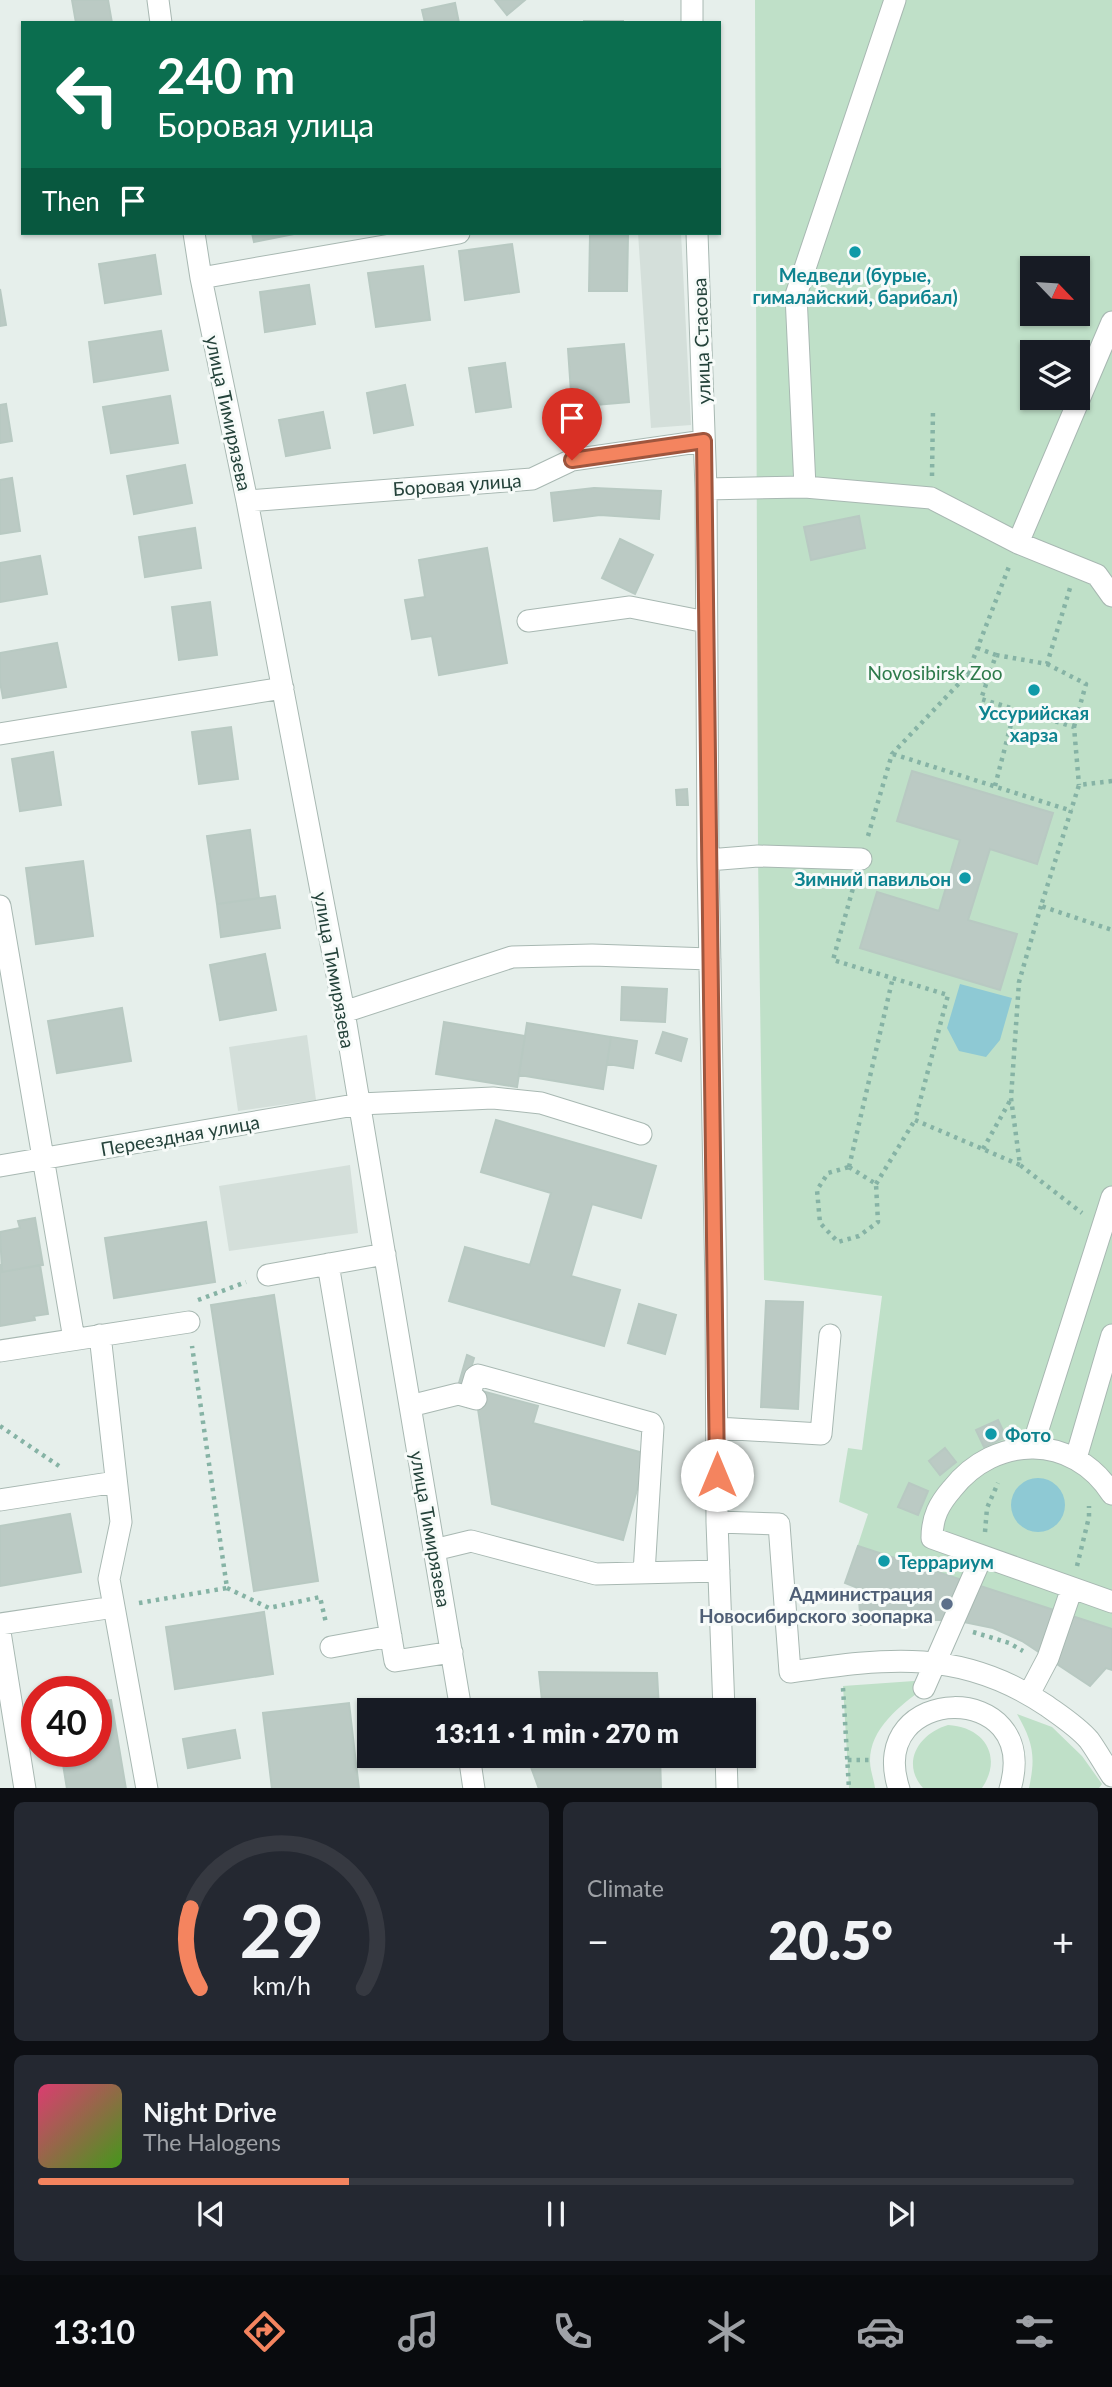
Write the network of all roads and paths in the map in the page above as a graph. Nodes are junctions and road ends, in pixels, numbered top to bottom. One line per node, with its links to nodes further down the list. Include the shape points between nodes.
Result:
1 (158, 0): 4 (street)
2 (692, 0): 5 (street)
3 (895, 0): 13 (street, via 796,295)
4 (162, 21)
5 (692, 21)
6 (194, 235): 9 (street, улица Тимирязева)
7 (447, 235): 9 (street)
8 (697, 235): 12 (street, улица Стасова)
9 (201, 278): 16 (street, улица Тимирязева)
10 (1112, 322): 17 (street)
11 (933, 410): 15 (path)
12 (704, 441): 14 (street, улица Стасова); 16 (street, Боровая улица, via 572,460 532,478)
13 (805, 488): 14 (street); 15 (street)
14 (706, 489): 21 (street, улица Стасова)
15 (932, 498): 17 (street)
16 (247, 502): 27 (street, улица Тимирязева)
17 (1018, 543): 18 (street); 22 (path)
18 (1076, 567): 19 (street, via 1097,575); 24 (path)
19 (1112, 596)
20 (528, 621): 21 (street, via 630,607)
21 (706, 622): 37 (street, улица Стасова)
22 (977, 648): 23 (path); 25 (path)
23 (996, 655): 24 (path); 26 (path)
24 (1047, 664): 29 (path, via 1086,684)
25 (967, 675): 26 (path); 31 (path)
26 (986, 682): 28 (path, via 981,699)
27 (283, 688): 30 (street); 43 (street, улица Тимирязева)
28 (1015, 709): 29 (path); 34 (path)
29 (1074, 727): 33 (path)
30 (0, 734)
31 (892, 754): 34 (path); 36 (path)
32 (1112, 781): 33 (path)
33 (1079, 785): 35 (path)
34 (995, 786): 35 (path)
35 (1072, 811): 39 (path)
36 (861, 859): 37 (street, via 758,856); 42 (path, via 833,960)
37 (708, 860): 41 (street, улица Стасова)
38 (0, 906): 49 (street)
39 (1041, 906): 40 (path); 44 (path, via 1020,982)
40 (1112, 930)
41 (710, 959): 43 (street, via 512,957); 67 (street, улица Стасова)
42 (893, 977): 46 (path, via 948,995); 52 (path)
43 (344, 1012): 45 (street, улица Тимирязева)
44 (1011, 1098): 48 (path); 51 (path)
45 (360, 1104): 47 (street, Переездная улица, via 505,1099 541,1103); 49 (street, Переездная улица); 56 (street, улица Тимирязева)
46 (915, 1120): 48 (path); 53 (path)
47 (641, 1134)
48 (983, 1149): 51 (path)
49 (45, 1158): 50 (street, Переездная улица); 63 (street)
50 (0, 1166)
51 (1020, 1166): 55 (path)
52 (849, 1167): 53 (path); 53 (path, via 828,1173 817,1190 820,1223 838,1242 859,1236 878,1222)
53 (876, 1184)
54 (1112, 1197): 55 (street)
55 (1101, 1227): 68 (street)
56 (385, 1254): 57 (street); 65 (street, улица Тимирязева)
57 (328, 1264): 58 (street); 88 (street)
58 (268, 1275): 59 (path, via 186,1305)
59 (189, 1322): 60 (street); 81 (path)
60 (100, 1335): 63 (street); 71 (street)
61 (830, 1335): 67 (street, via 821,1434)
62 (1112, 1335): 69 (street)
63 (74, 1339): 64 (street)
64 (0, 1351)
65 (410, 1406): 77 (street, улица Тимирязева); 80 (street, via 455,1394 473,1398 478,1375 651,1423)
66 (0, 1426): 72 (path)
67 (717, 1428): 76 (street, улица Стасова)
68 (1032, 1448): 69 (street); 78 (street, via 996,1453 962,1476 940,1503 932,1522 932,1538)
69 (1076, 1458): 73 (street, via 1102,1478)
70 (999, 1481): 78 (path, via 988,1508)
71 (116, 1482): 72 (street); 84 (street, via 121,1522 109,1578)
72 (89, 1486): 74 (street)
73 (1112, 1494)
74 (0, 1500)
75 (1088, 1503): 82 (path, via 1089,1517)
76 (718, 1522): 79 (street, улица Стасова); 91 (street, via 779,1524 790,1672)
77 (435, 1550): 80 (street, via 471,1541 596,1574); 90 (street, улица Тимирязева)
78 (982, 1556): 82 (street); 86 (street)
79 (719, 1571): 80 (street); 98 (street, улица Стасова)
80 (644, 1573)
81 (227, 1588): 84 (path); 89 (path, via 270,1608 320,1597)
82 (1072, 1588): 83 (street); 92 (street)
83 (1112, 1602)
84 (114, 1607): 85 (street); 106 (street)
85 (0, 1624)
86 (950, 1629): 91 (street); 92 (path, via 1009,1643)
87 (0, 1632): 105 (street)
88 (391, 1636): 89 (street); 90 (street, via 395,1661)
89 (331, 1647)
90 (452, 1652): 97 (street, улица Тимирязева)
91 (936, 1661): 93 (street); 95 (street)
92 (1046, 1662): 96 (street)
93 (989, 1674): 96 (street); 99 (street)
94 (855, 1685): 100 (path, via 843,1686)
95 (924, 1688)
96 (1029, 1694): 104 (street, via 1087,1738)
97 (459, 1698)
98 (724, 1698)
99 (975, 1709): 110 (street, via 936,1708 905,1731 897,1748); 111 (street, via 1006,1734 1013,1753)
100 (848, 1760): 101 (path); 109 (path)
101 (870, 1760)
102 (471, 1768): 107 (street)
103 (726, 1768): 108 (street)
104 (1112, 1776)
105 (25, 1788)
106 (147, 1788)
107 (474, 1788)
108 (727, 1788)
109 (849, 1788)
110 (899, 1788)
111 (1010, 1788)

